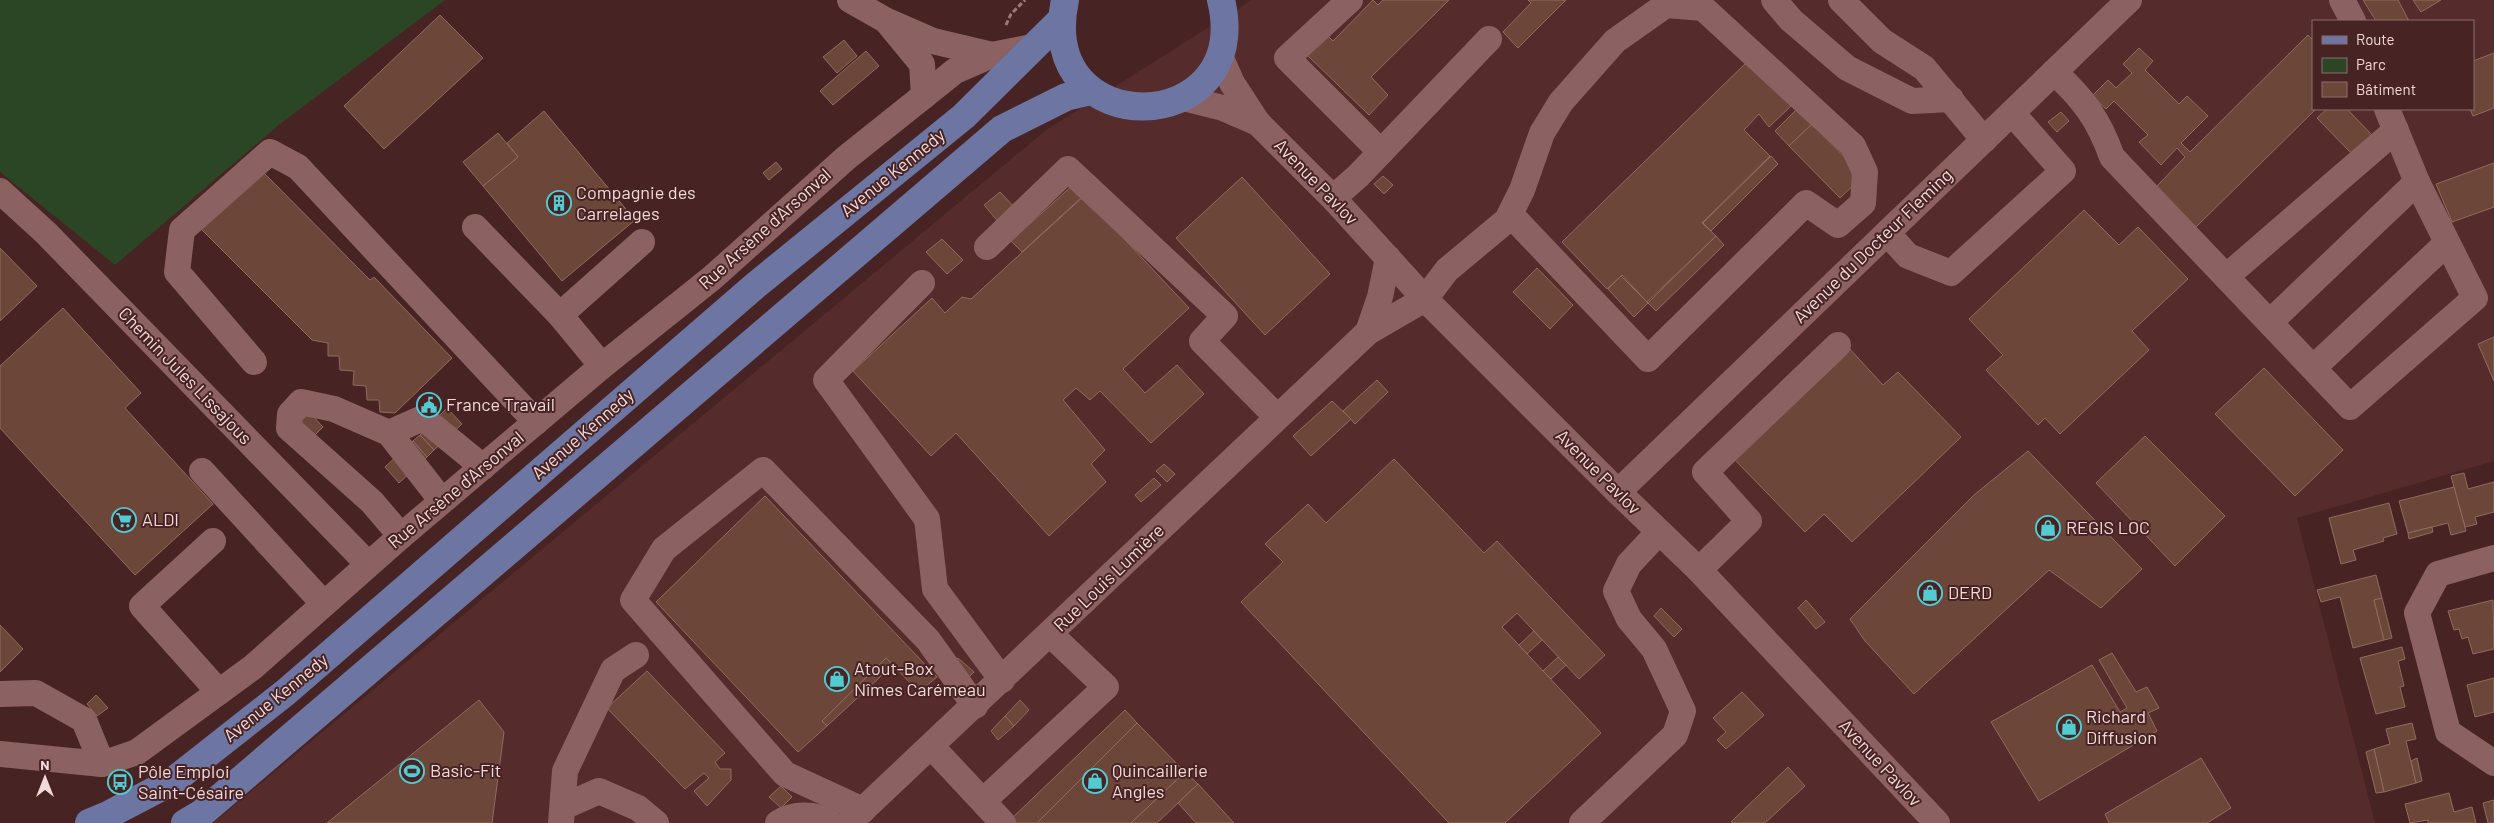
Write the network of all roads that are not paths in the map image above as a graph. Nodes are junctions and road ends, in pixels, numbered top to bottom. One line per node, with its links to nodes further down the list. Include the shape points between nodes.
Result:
1 (850, 0): 10 (street)
2 (1221, 0): 14 (main road, via 1225,36)
3 (1350, 0): 24 (street, via 1287,58)
4 (1774, 0): 19 (street, via 1791,20 1847,68 1912,101)
5 (1841, 0): 19 (street, via 1882,41 1924,68)
6 (2129, 0): 15 (street, Avenue du Docteur Fleming)
7 (2342, 0): 9 (street)
8 (1062, 10): 12 (main road, Avenue Kennedy); 16 (main road, via 1063,47 1074,71)
9 (2352, 20)
10 (887, 22): 13 (street, via 933,41); 17 (street, via 922,64)
11 (1489, 39): 24 (street)
12 (1032, 47): 13 (street, Rue Arsène d'Arsonval); 72 (main road, Avenue Kennedy, via 964,116 756,285 286,692 172,780)
13 (992, 55): 17 (street, Rue Arsène d'Arsonval, via 955,71)
14 (1220, 56): 18 (main road, via 1211,73); 22 (street, Avenue Pavlov, via 1232,83)
15 (2054, 72): 20 (street, Avenue du Docteur Fleming); 35 (street, via 2074,90 2102,129 2112,157)
16 (1091, 90): 18 (main road, via 1112,102 1136,108 1160,106); 73 (main road, Avenue Kennedy, via 1049,104 1002,129 427,622 202,813)
17 (924, 96): 43 (street, Rue Arsène d'Arsonval, via 846,158 712,278)
18 (1183, 98): 22 (street, Avenue Pavlov, via 1223,108)
19 (1951, 100): 23 (street)
20 (2012, 113): 23 (street, Avenue du Docteur Fleming); 30 (street, via 2063,171 1951,273 1908,256)
21 (2392, 120): 25 (street); 35 (street)
22 (1258, 123): 27 (street, Avenue Pavlov)
23 (1984, 140): 30 (street, Avenue du Docteur Fleming)
24 (1381, 152): 27 (street)
25 (2417, 182): 32 (street); 39 (street)
26 (0, 191): 56 (street, Chemin Jules Lissajous, via 46,232)
27 (1333, 198): 34 (street, Avenue Pavlov)
28 (1510, 214): 28 (street, via 1542,133 1561,102 1615,41 1666,5 1703,8 1853,146 1865,172 1863,203 1838,225 1806,203 1648,359); 37 (street, via 1447,270)
29 (474, 227): 38 (street)
30 (1887, 233): 50 (street, Avenue du Docteur Fleming)
31 (642, 242): 38 (street)
32 (2447, 243): 44 (street); 44 (street, via 2474,298 2350,407)
33 (987, 247): 45 (street, via 1068,169 1224,316 1202,341)
34 (1388, 258): 37 (street, Avenue Pavlov); 40 (street, Rue Louis Lumière)
35 (2227, 276): 39 (street)
36 (922, 282): 61 (street, via 826,380 927,519 935,589)
37 (1425, 299): 40 (street, Rue Louis Lumière); 50 (street, Avenue Pavlov)
38 (560, 315): 43 (street)
39 (2270, 322): 44 (street)
40 (1368, 332): 45 (street, Rue Louis Lumière)
41 (1838, 345): 57 (street, via 1705,472 1749,521)
42 (254, 362): 46 (street, via 178,272 182,230 270,152 298,167)
43 (602, 366): 46 (street, Rue Arsène d'Arsonval)
44 (2313, 368)
45 (1277, 417): 59 (street, Rue Louis Lumière)
46 (536, 422): 48 (street, Rue Arsène d'Arsonval)
47 (389, 433): 48 (street, via 423,418); 51 (street); 53 (street, via 334,409 301,402 290,414 290,428 372,502)
48 (482, 467): 51 (street, Rue Arsène d'Arsonval)
49 (202, 471): 58 (street)
50 (1618, 492): 52 (street, Avenue Pavlov)
51 (442, 501): 53 (street, Rue Arsène d'Arsonval)
52 (1659, 532): 57 (street, Avenue Pavlov); 78 (street, via 1629,564 1616,592 1629,620 1654,649 1683,712 1675,735)
53 (401, 536): 56 (street, Rue Arsène d'Arsonval)
54 (213, 541): 62 (street, via 142,606)
55 (2494, 558): 68 (street, via 2438,574 2417,613 2448,732)
56 (368, 564): 58 (street, Rue Arsène d'Arsonval)
57 (1699, 570): 79 (street, Avenue Pavlov)
58 (324, 604): 62 (street, Rue Arsène d'Arsonval, via 253,667)
59 (1050, 634): 61 (street, Rue Louis Lumière); 69 (street, via 1106,687)
60 (636, 655): 70 (street, via 613,670 565,771)
61 (1002, 680): 64 (street, Rue Louis Lumière)
62 (219, 692): 67 (street, Rue Arsène d'Arsonval, via 137,752)
63 (0, 694): 67 (street, via 36,693 84,720)
64 (975, 706): 65 (street, Rue Louis Lumière); 71 (street, via 928,640 763,470 664,549 633,600 785,774)
65 (932, 747): 69 (street); 71 (street, Rue Louis Lumière)
66 (0, 754): 67 (street, Rue Arsène d'Arsonval)
67 (102, 764)
68 (2494, 764)
69 (983, 801): 77 (street)
70 (562, 815): 74 (street, via 599,791 638,808)
71 (856, 817)
72 (89, 823)
73 (185, 823)
74 (656, 823)
75 (778, 823): 76 (street, via 804,815)
76 (831, 823)
77 (1003, 823)
78 (1582, 823)
79 (1937, 823)

